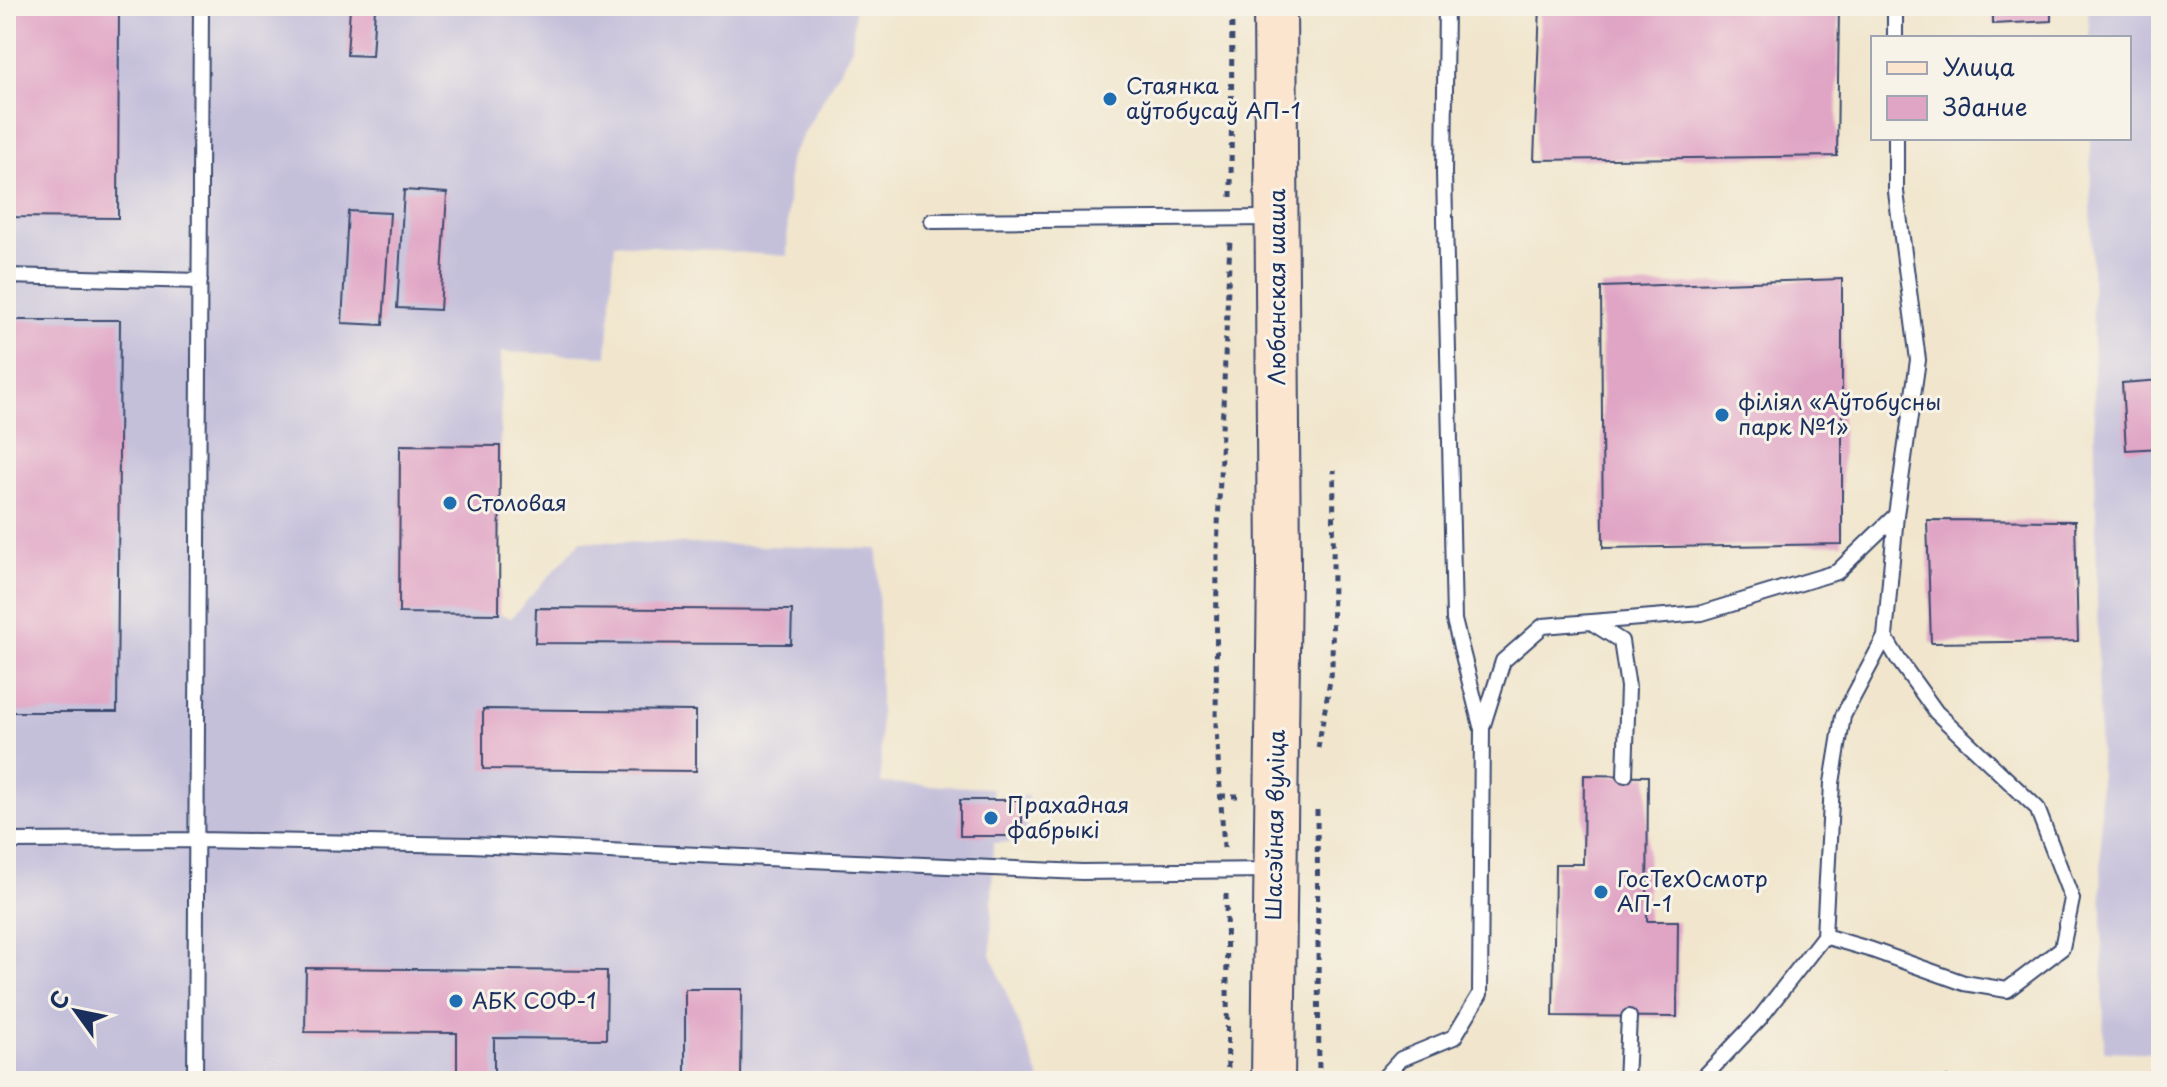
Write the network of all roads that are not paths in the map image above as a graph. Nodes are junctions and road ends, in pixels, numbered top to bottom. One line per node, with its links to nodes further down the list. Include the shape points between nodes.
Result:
1 (201, 6): 10 (lane)
2 (1275, 6): 7 (main road, Любанская шаша)
3 (1446, 6): 15 (lane, via 1444,173 1454,620)
4 (1895, 6): 5 (lane)
5 (1895, 36)
6 (1896, 140): 11 (lane, via 1896,192 1918,360)
7 (1276, 218): 8 (lane); 12 (main road, Любанская шаша)
8 (932, 221)
9 (6, 276): 10 (lane)
10 (200, 281): 17 (lane)
11 (1896, 515): 13 (lane, via 1837,572 1702,613); 14 (lane)
12 (1279, 569): 19 (main road, Шасэйная вуліца)
13 (1591, 622): 15 (lane, via 1543,626 1503,661); 16 (lane, via 1621,641 1628,687)
14 (1885, 637): 20 (lane, via 1843,716 1832,783); 20 (lane, via 1936,712 2037,808 2072,899 2062,948 2007,990 1964,983)
15 (1482, 728): 24 (lane, via 1480,994 1454,1037 1401,1059)
16 (1625, 775)
17 (197, 840): 18 (lane); 19 (lane, via 471,845 1082,872); 22 (lane)
18 (6, 841)
19 (1275, 870): 23 (main road, Шасэйная вуліца)
20 (1824, 936): 26 (lane, via 1760,1018)
21 (1629, 1017): 25 (lane)
22 (195, 1081)
23 (1273, 1081)
24 (1381, 1081)
25 (1626, 1081)
26 (1700, 1081)

